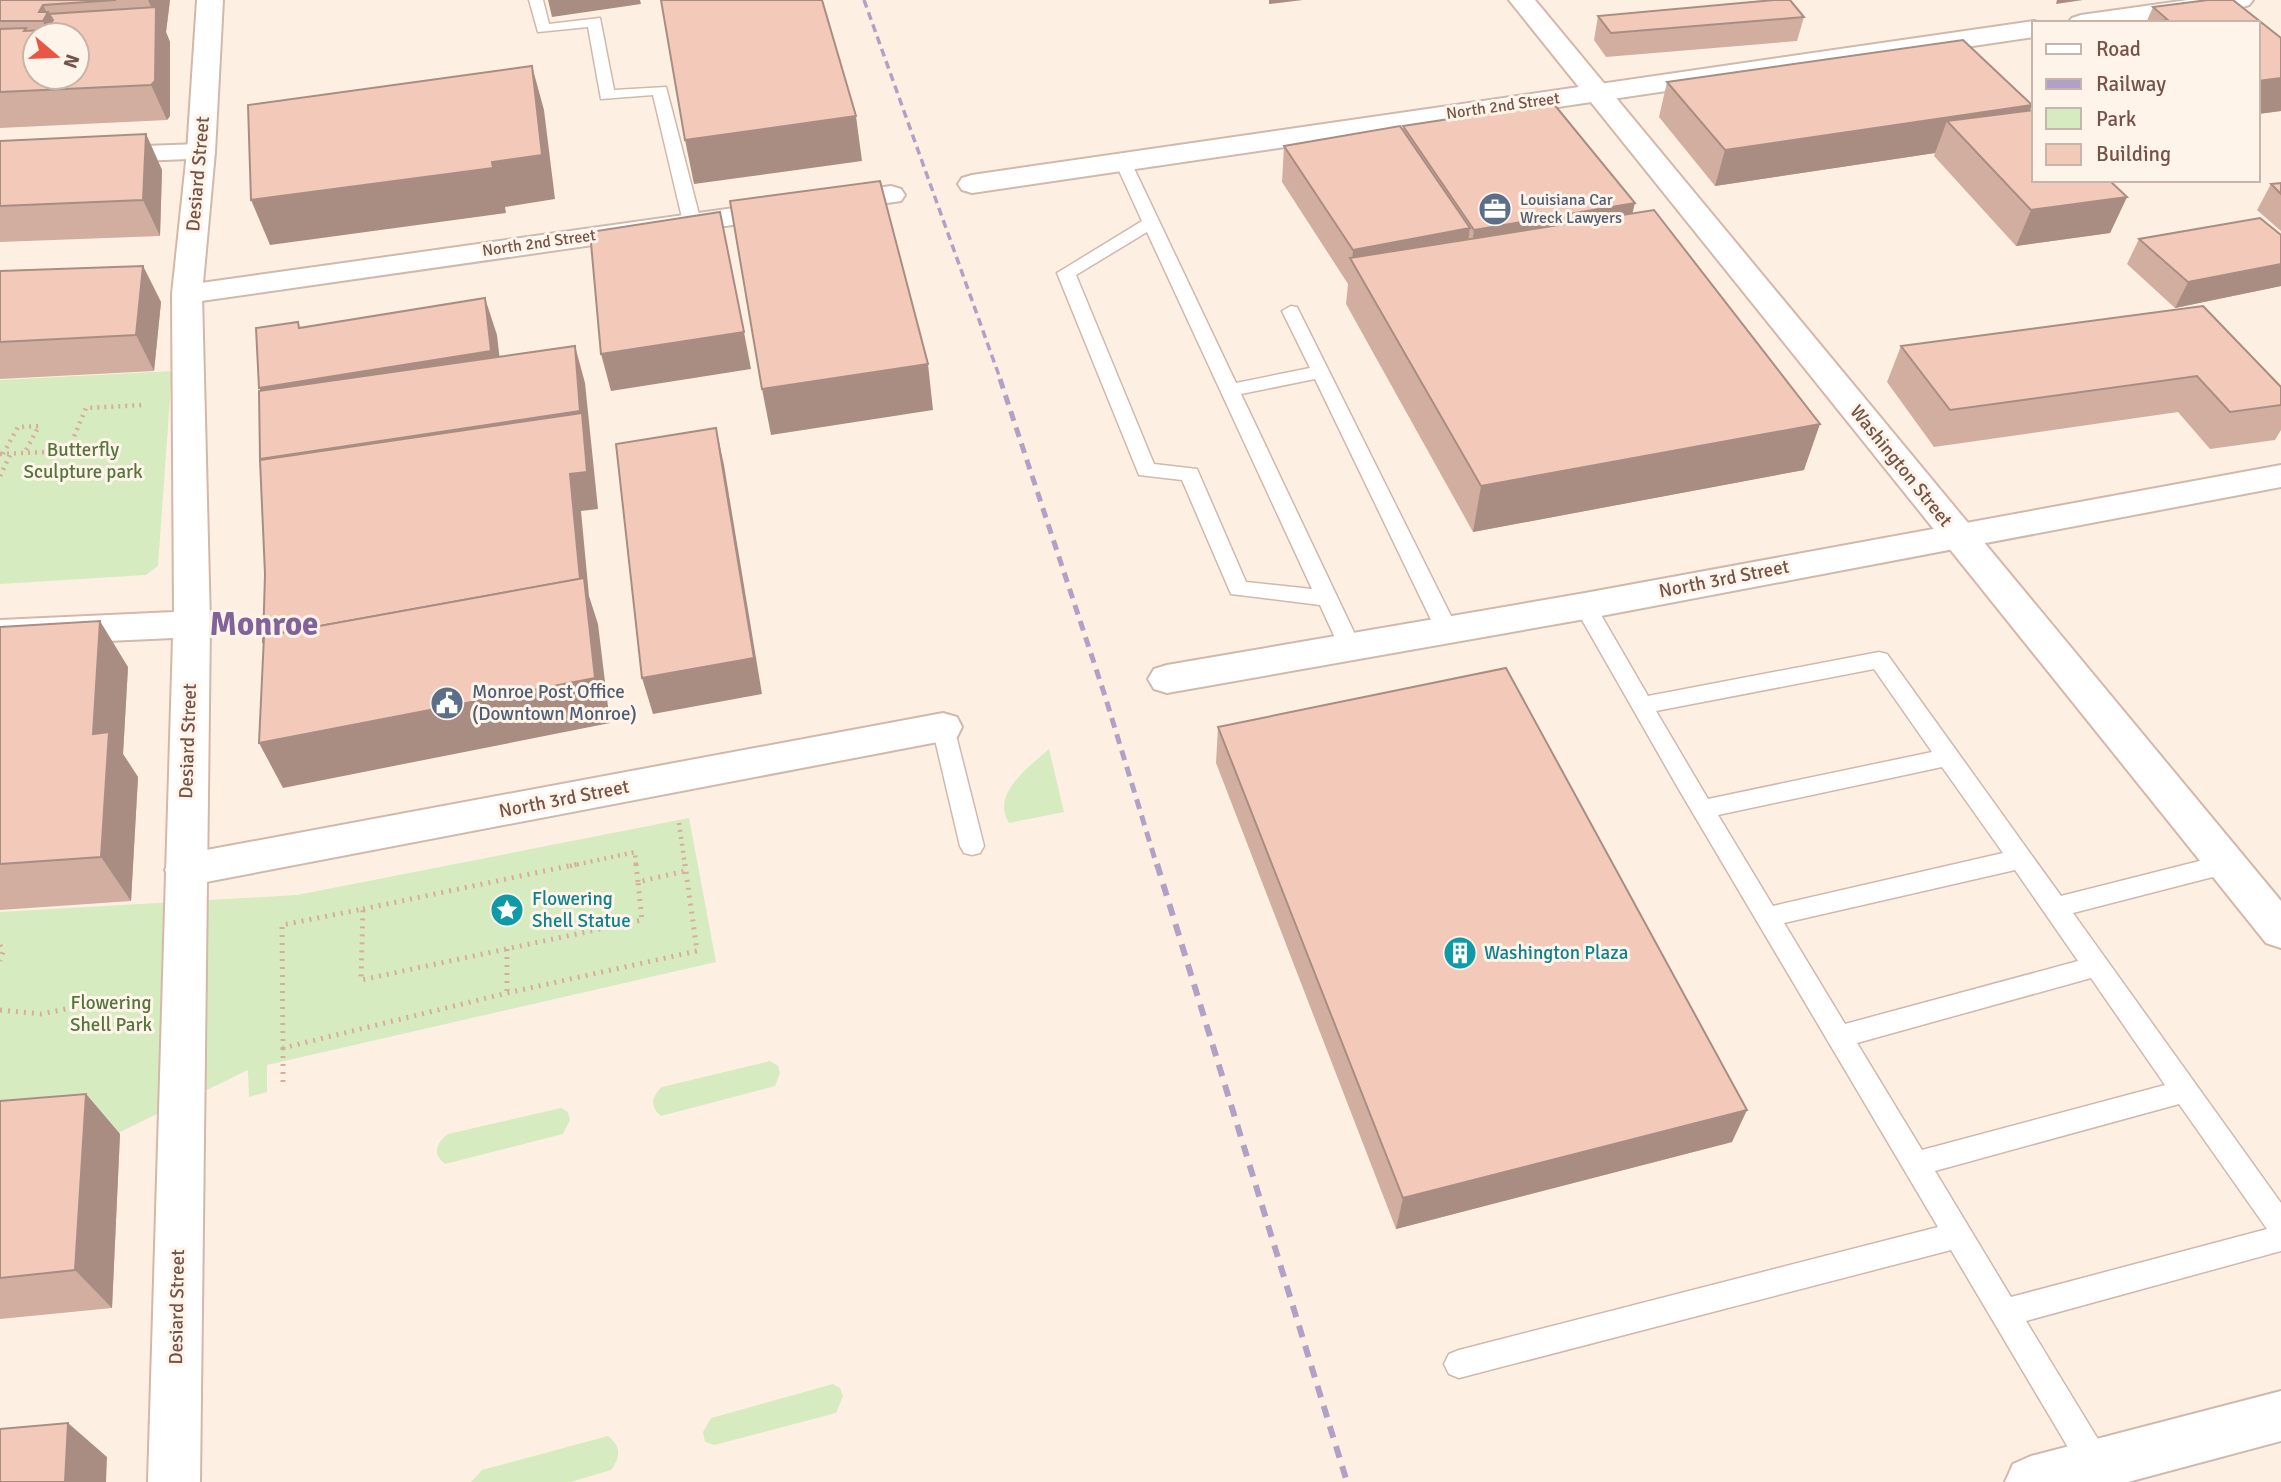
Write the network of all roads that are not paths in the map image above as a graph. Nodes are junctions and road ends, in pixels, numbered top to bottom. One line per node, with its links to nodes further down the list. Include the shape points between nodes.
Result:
1 (210, 0): 8 (street, Desiard Street)
2 (536, 0): 13 (lane, via 543,29 596,21 607,96 660,90)
3 (1522, 0): 7 (street, Washington Street)
4 (2240, 0): 5 (street)
5 (2095, 21)
6 (2032, 29): 7 (street, North 2nd Street)
7 (1597, 92): 10 (street, North 2nd Street); 20 (street, Washington Street)
8 (201, 152): 9 (street); 15 (street, Desiard Street)
9 (0, 159)
10 (1124, 162): 11 (street, North 2nd Street); 14 (lane)
11 (972, 184)
12 (891, 195): 13 (street, North 2nd Street)
13 (692, 222): 15 (street, North 2nd Street)
14 (1152, 222): 18 (lane); 21 (lane, via 1066,273 1146,470 1189,474 1238,589)
15 (187, 293): 23 (street, Desiard Street)
16 (1291, 311): 17 (lane)
17 (1321, 372): 18 (lane); 24 (lane)
18 (1230, 390): 21 (lane)
19 (2281, 476): 20 (street, North 3rd Street)
20 (1958, 535): 22 (street, North 3rd Street); 34 (street, Washington Street)
21 (1327, 598): 26 (lane)
22 (1584, 606): 24 (street, North 3rd Street); 28 (lane)
23 (192, 624): 25 (street); 35 (street, Desiard Street)
24 (1447, 630): 26 (street, North 3rd Street)
25 (0, 633)
26 (1350, 647): 27 (street, North 3rd Street)
27 (1167, 679)
28 (1642, 705): 30 (lane, via 1878,660); 31 (lane)
29 (943, 727): 32 (lane); 35 (street, North 3rd Street)
30 (1947, 757): 31 (lane); 33 (lane)
31 (1703, 809): 37 (lane)
32 (972, 846)
33 (2020, 859): 36 (lane); 37 (lane)
34 (2227, 864): 36 (lane); 38 (street, Washington Street)
35 (185, 870): 50 (street, Desiard Street)
36 (2054, 908): 39 (lane)
37 (1768, 917): 40 (lane)
38 (2281, 931)
39 (2097, 966): 40 (lane); 41 (lane)
40 (1840, 1037): 42 (lane)
41 (2185, 1091): 42 (lane); 43 (lane)
42 (1916, 1164): 44 (lane)
43 (2281, 1226)
44 (1958, 1235): 46 (lane); 47 (lane)
45 (2281, 1238): 46 (lane)
46 (2005, 1313): 49 (lane)
47 (1459, 1364)
48 (2281, 1416): 49 (street)
49 (2096, 1465): 51 (street)
50 (174, 1482)
51 (2031, 1482)

